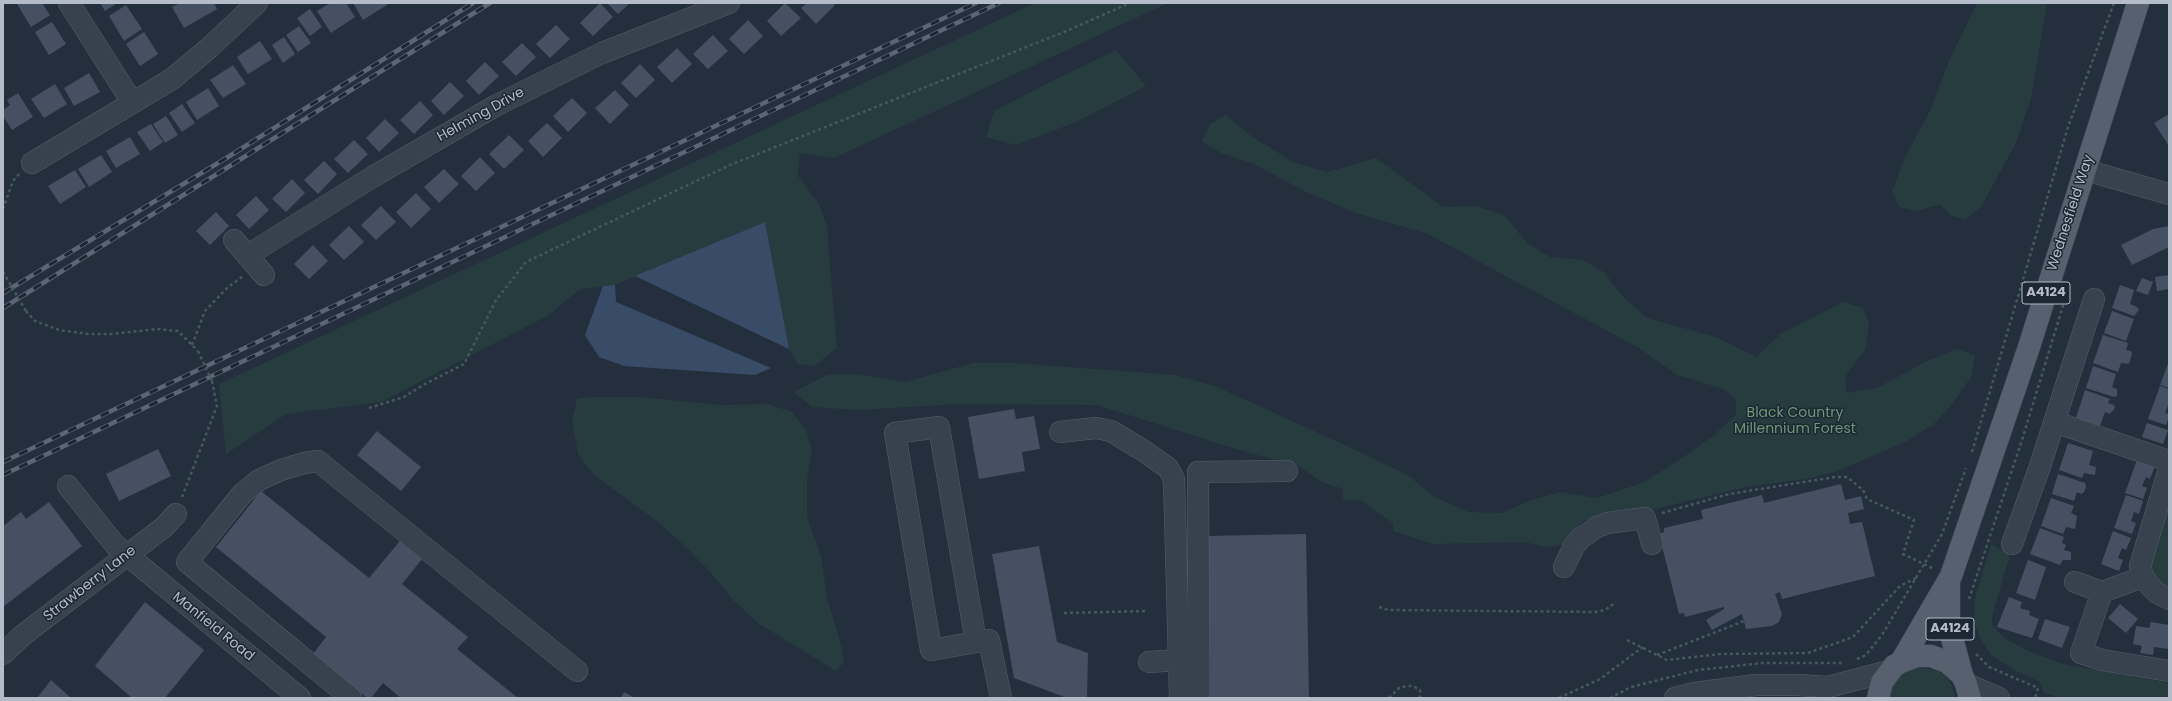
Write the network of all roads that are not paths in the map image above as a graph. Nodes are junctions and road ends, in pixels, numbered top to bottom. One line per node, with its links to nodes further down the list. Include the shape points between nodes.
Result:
1 (69, 3): 5 (street)
2 (257, 3): 5 (street, via 190,65 172,79)
3 (729, 3): 9 (street, Helming Drive, via 602,53 497,105 374,176 256,265)
4 (2138, 3): 7 (main road, Wednesfield Way / A4124)
5 (132, 102): 6 (street)
6 (32, 163)
7 (2085, 170): 8 (street); 23 (main road, Wednesfield Way / A4124, via 2028,350)
8 (2169, 194)
9 (234, 240)
10 (2094, 299): 11 (street)
11 (2054, 422): 13 (street); 19 (street)
12 (1060, 432): 31 (street, via 1096,428 1111,431 1168,468 1174,479)
13 (2169, 460)
14 (2169, 469): 22 (street, via 2143,553 2140,566)
15 (1287, 471): 42 (street, via 1198,472)
16 (68, 486): 20 (street, Manfield Road, via 114,546)
17 (176, 514): 20 (street, Strawberry Lane)
18 (1652, 544): 21 (street, via 1645,518 1608,523 1588,532 1574,546)
19 (2012, 544)
20 (128, 555): 29 (street, Strawberry Lane, via 23,635); 30 (street, Manfield Road)
21 (1564, 567)
22 (2144, 577): 25 (street); 26 (street, via 2156,593)
23 (1949, 581): 33 (main road, Wednesfield Way / A4124); 36 (main road, Wednesfield Way / A4124, via 1949,627)
24 (2075, 582): 25 (street)
25 (2102, 592): 35 (street, via 2081,653 2102,660)
26 (2169, 599)
27 (272, 632): 30 (street); 34 (street, via 187,562 242,494 259,480 281,470 318,461); 39 (street)
28 (976, 642): 28 (street, via 931,650 895,433 939,427); 40 (street, via 989,640)
29 (3, 654)
30 (250, 658): 38 (street, Manfield Road)
31 (1179, 660): 32 (street); 41 (street)
32 (1149, 662)
33 (1895, 666): 36 (main road, via 1916,656 1931,656 1947,662); 37 (street); 45 (main road, Wednesfield Way, via 1882,682)
34 (577, 671)
35 (2169, 671)
36 (1966, 686): 46 (street)
37 (1828, 687): 43 (street, via 1756,685); 44 (street)
38 (300, 698)
39 (352, 698)
40 (1001, 698)
41 (1180, 698)
42 (1199, 698)
43 (1675, 698)
44 (1849, 698)
45 (1878, 698)
46 (1999, 698)

